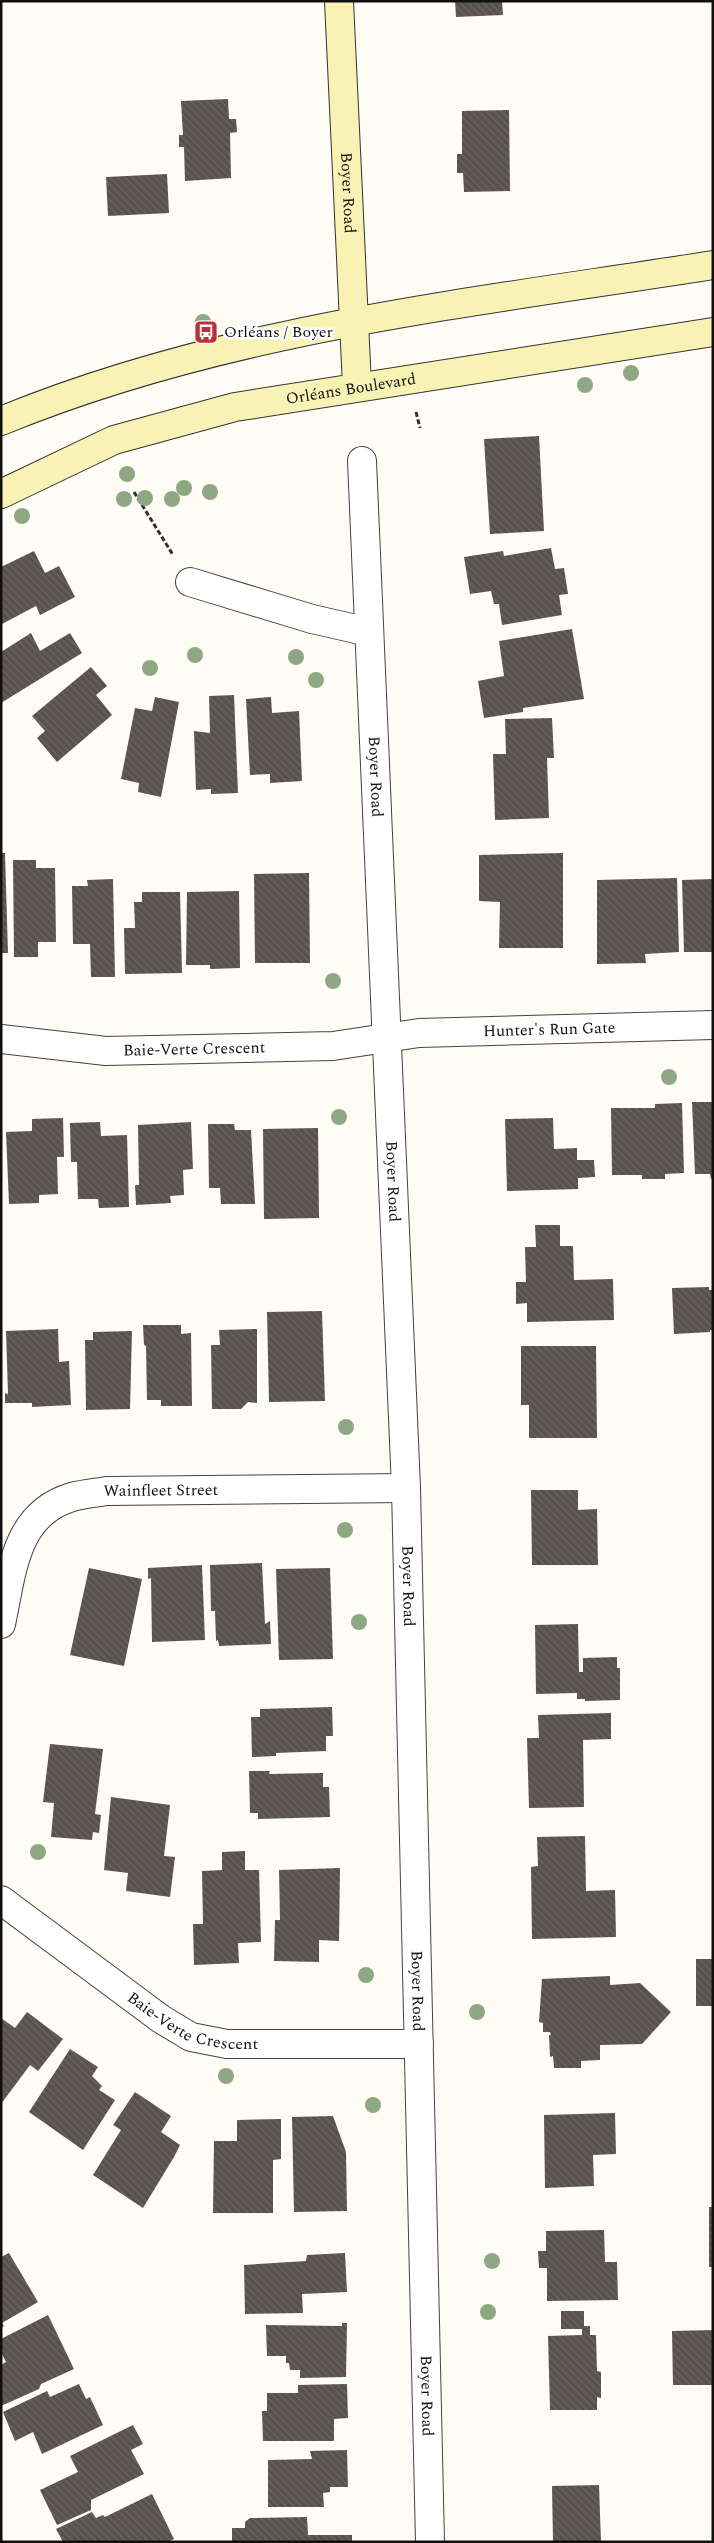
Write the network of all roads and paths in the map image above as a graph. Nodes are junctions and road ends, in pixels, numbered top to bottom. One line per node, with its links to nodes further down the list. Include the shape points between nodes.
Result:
1 (339, 1): 3 (main road, Boyer Road)
2 (713, 265): 3 (main road)
3 (355, 322): 5 (main road, Boyer Road); 6 (main road, via 248,343 108,381)
4 (713, 332): 5 (main road, Orléans Boulevard)
5 (357, 386): 9 (main road, Orléans Boulevard, via 234,407 114,440)
6 (1, 421)
7 (362, 461): 11 (street, Boyer Road)
8 (134, 492): 10 (path)
9 (1, 494)
10 (190, 582): 11 (street, via 312,619)
11 (369, 632): 14 (street, Boyer Road)
12 (713, 1025): 14 (street, Hunter's Run Gate, via 419,1033)
13 (1, 1039): 14 (street, Baie-Verte Crescent, via 106,1051 333,1046)
14 (386, 1039): 15 (street, Boyer Road)
15 (406, 1488): 16 (street, Wainfleet Street, via 106,1491 71,1497 44,1512 24,1533); 18 (street, Boyer Road)
16 (1, 1624)
17 (1, 1900): 18 (street, Baie-Verte Crescent, via 161,2019 191,2037 227,2044)
18 (419, 2044): 19 (street, Boyer Road)
19 (430, 2542)

